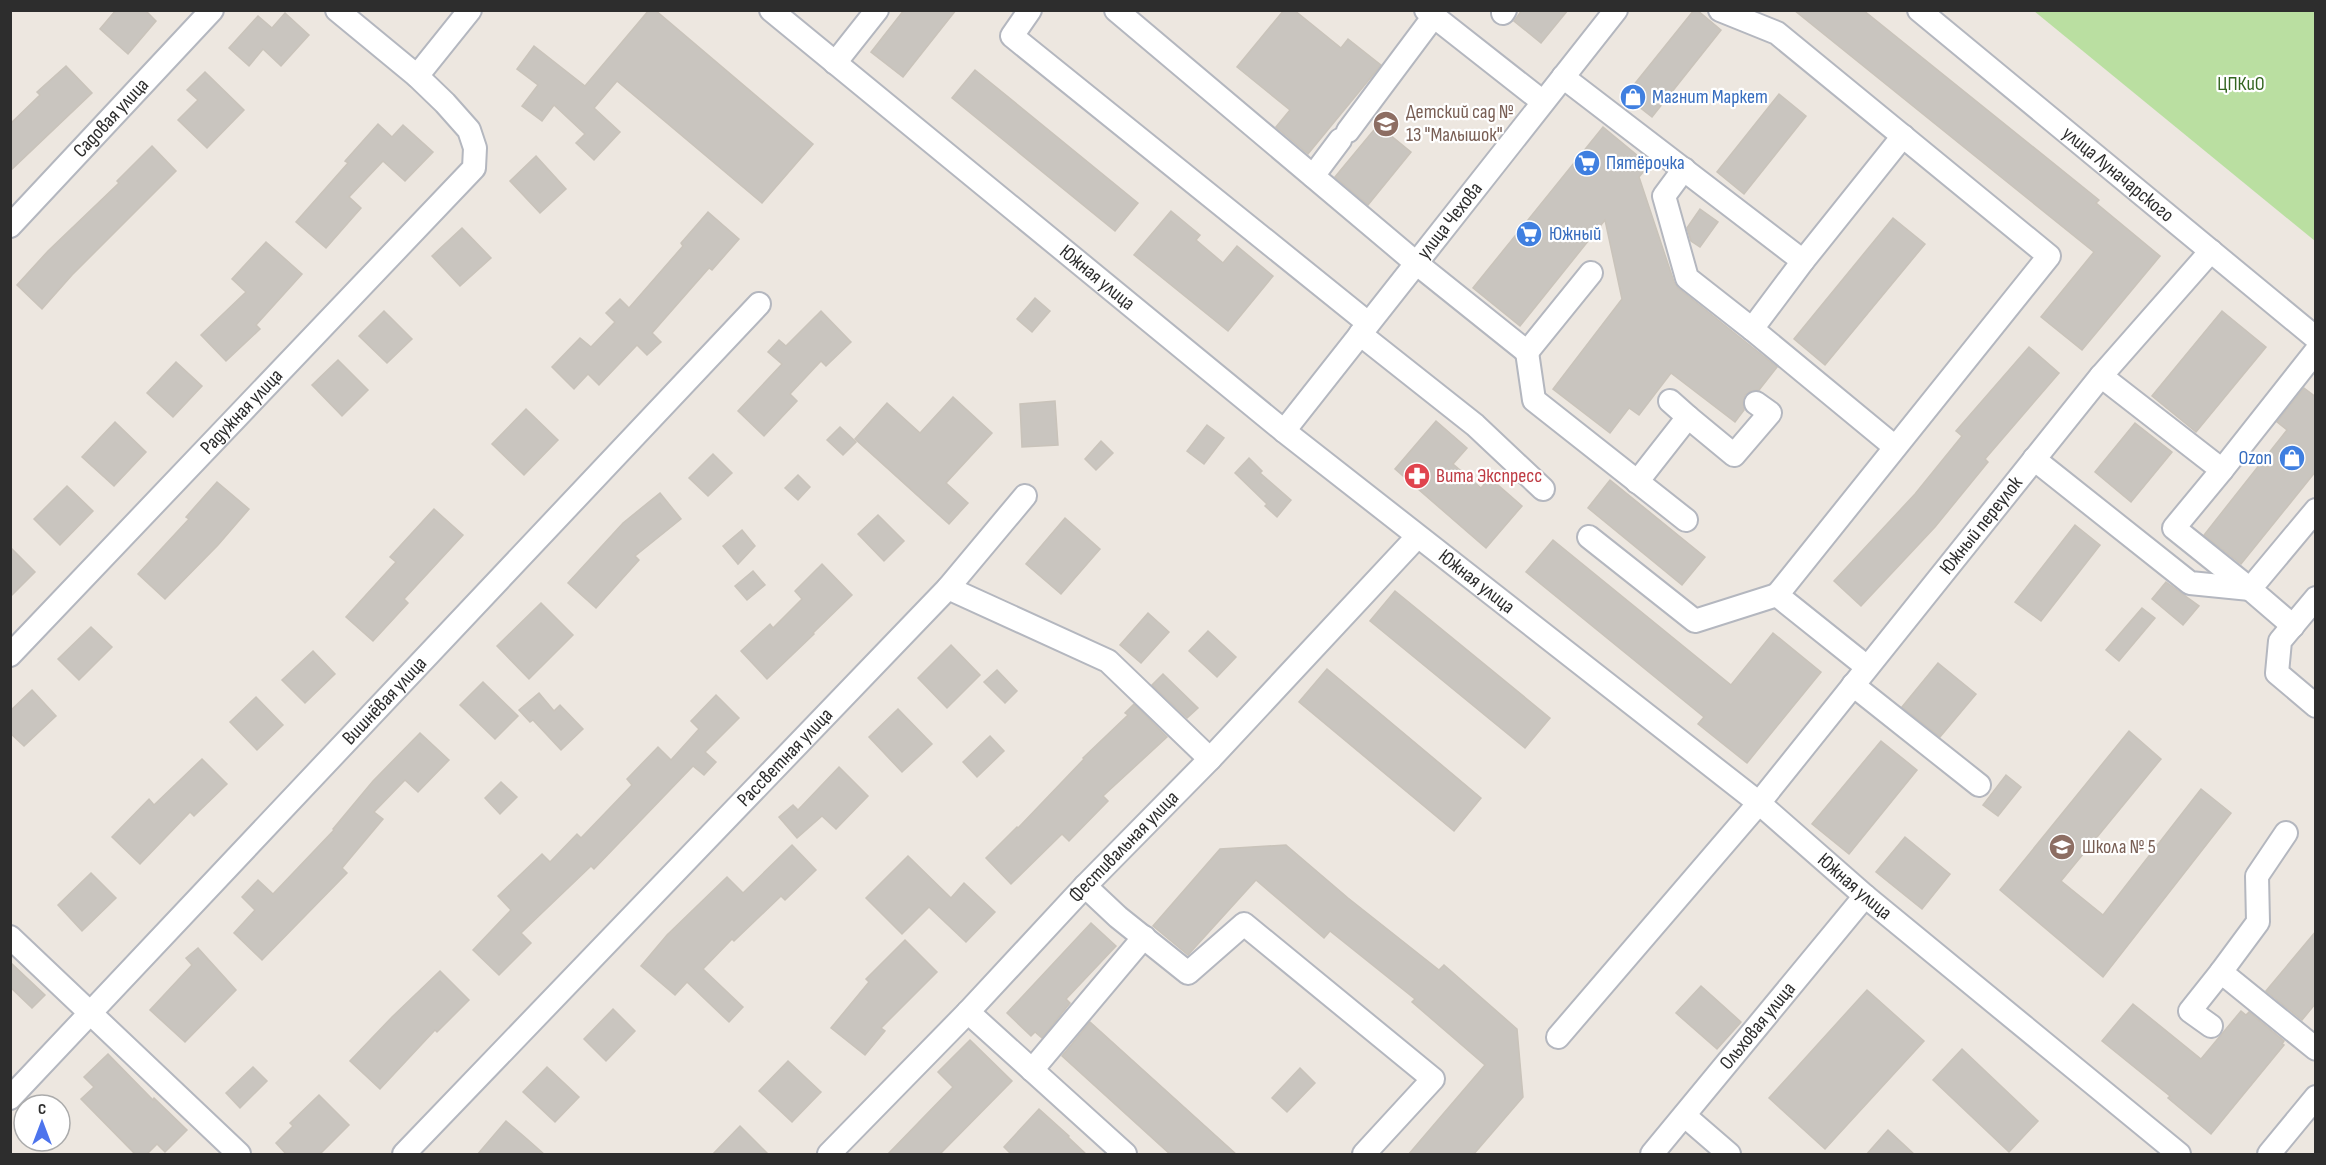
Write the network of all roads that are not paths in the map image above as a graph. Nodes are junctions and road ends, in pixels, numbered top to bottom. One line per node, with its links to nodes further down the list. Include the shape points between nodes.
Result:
1 (212, 10): 19 (street, Садовая улица)
2 (337, 10): 13 (street)
3 (470, 10): 13 (street)
4 (771, 10): 12 (street, Южная улица)
5 (877, 10): 12 (street)
6 (1030, 10): 25 (street, via 1012,36)
7 (1116, 10): 18 (street)
8 (1616, 10): 14 (street, улица Чехова)
9 (1720, 10): 16 (street, via 1777,33)
10 (1919, 10): 20 (street, улица Луначарского)
11 (1430, 13): 15 (street); 18 (street)
12 (835, 63): 34 (street, Южная улица)
13 (417, 76): 50 (street, Радужная улица, via 468,130 475,148 474,168)
14 (1563, 77): 15 (street, улица Чехова); 17 (street)
15 (1543, 102): 22 (street, улица Чехова)
16 (1903, 136): 21 (street); 35 (street, via 2049,256)
17 (1684, 169): 21 (street); 26 (street, via 1664,196 1687,278)
18 (1313, 177): 22 (street)
19 (10, 226)
20 (2211, 252): 27 (street, улица Луначарского); 30 (street, Южный переулок)
21 (1803, 261): 26 (street)
22 (1416, 263): 25 (street, улица Чехова); 29 (street)
23 (1591, 273): 29 (street)
24 (759, 304): 64 (street, Вишнёвая улица)
25 (1364, 329): 34 (street, улица Чехова); 39 (street)
26 (1752, 329): 35 (street)
27 (2316, 338)
28 (2316, 351): 37 (street)
29 (1527, 352): 38 (street, via 1534,400)
30 (2100, 376): 36 (street, Южный переулок); 37 (street)
31 (1670, 401): 33 (street)
32 (1756, 403): 33 (street, via 1770,413 1734,455)
33 (1688, 417): 38 (street)
34 (1284, 430): 43 (street, Южная улица)
35 (1895, 447): 47 (street)
36 (2034, 459): 46 (street, via 2190,583); 51 (street, Южный переулок)
37 (2222, 470): 46 (street, via 2174,528)
38 (1637, 482): 42 (street)
39 (1543, 489)
40 (1025, 496): 45 (street, Рассветная улица)
41 (2316, 510): 46 (street)
42 (1686, 520)
43 (1417, 537): 54 (street, Фестивальная улица); 56 (street, Южная улица)
44 (1589, 537): 47 (street, via 1695,621)
45 (948, 588): 54 (street, via 1108,661); 73 (street, Рассветная улица)
46 (2250, 589): 49 (street)
47 (1777, 595): 51 (street)
48 (2316, 598): 49 (street)
49 (2293, 626): 53 (street, via 2280,641 2277,674)
50 (10, 655)
51 (1867, 667): 52 (street, Южный переулок)
52 (1853, 685): 55 (street); 56 (street, Южный переулок)
53 (2316, 706)
54 (1210, 759): 58 (street, Фестивальная улица)
55 (1979, 785)
56 (1759, 802): 59 (street, Южная улица); 66 (street, Южный переулок)
57 (2286, 833): 62 (street, via 2257,876 2258,922)
58 (1085, 886): 61 (street); 63 (street, Фестивальная улица)
59 (1865, 896): 71 (street, Ольховая улица); 79 (street, Южная улица)
60 (10, 937): 64 (street)
61 (1144, 937): 68 (street); 76 (street, via 1188,973 1244,924 1433,1079)
62 (2221, 972): 65 (street, via 2190,1011); 67 (street)
63 (968, 1012): 68 (street); 74 (street, Фестивальная улица)
64 (90, 1015): 70 (street, Вишнёвая улица); 72 (street)
65 (2211, 1026)
66 (1558, 1037)
67 (2316, 1049)
68 (1032, 1070): 75 (street)
69 (2316, 1096): 80 (street)
70 (10, 1098)
71 (1685, 1116): 77 (street, Ольховая улица); 78 (street)
72 (239, 1155)
73 (404, 1155)
74 (829, 1155)
75 (1125, 1155)
76 (1364, 1155)
77 (1652, 1155)
78 (1729, 1155)
79 (2179, 1155)
80 (2269, 1155)

